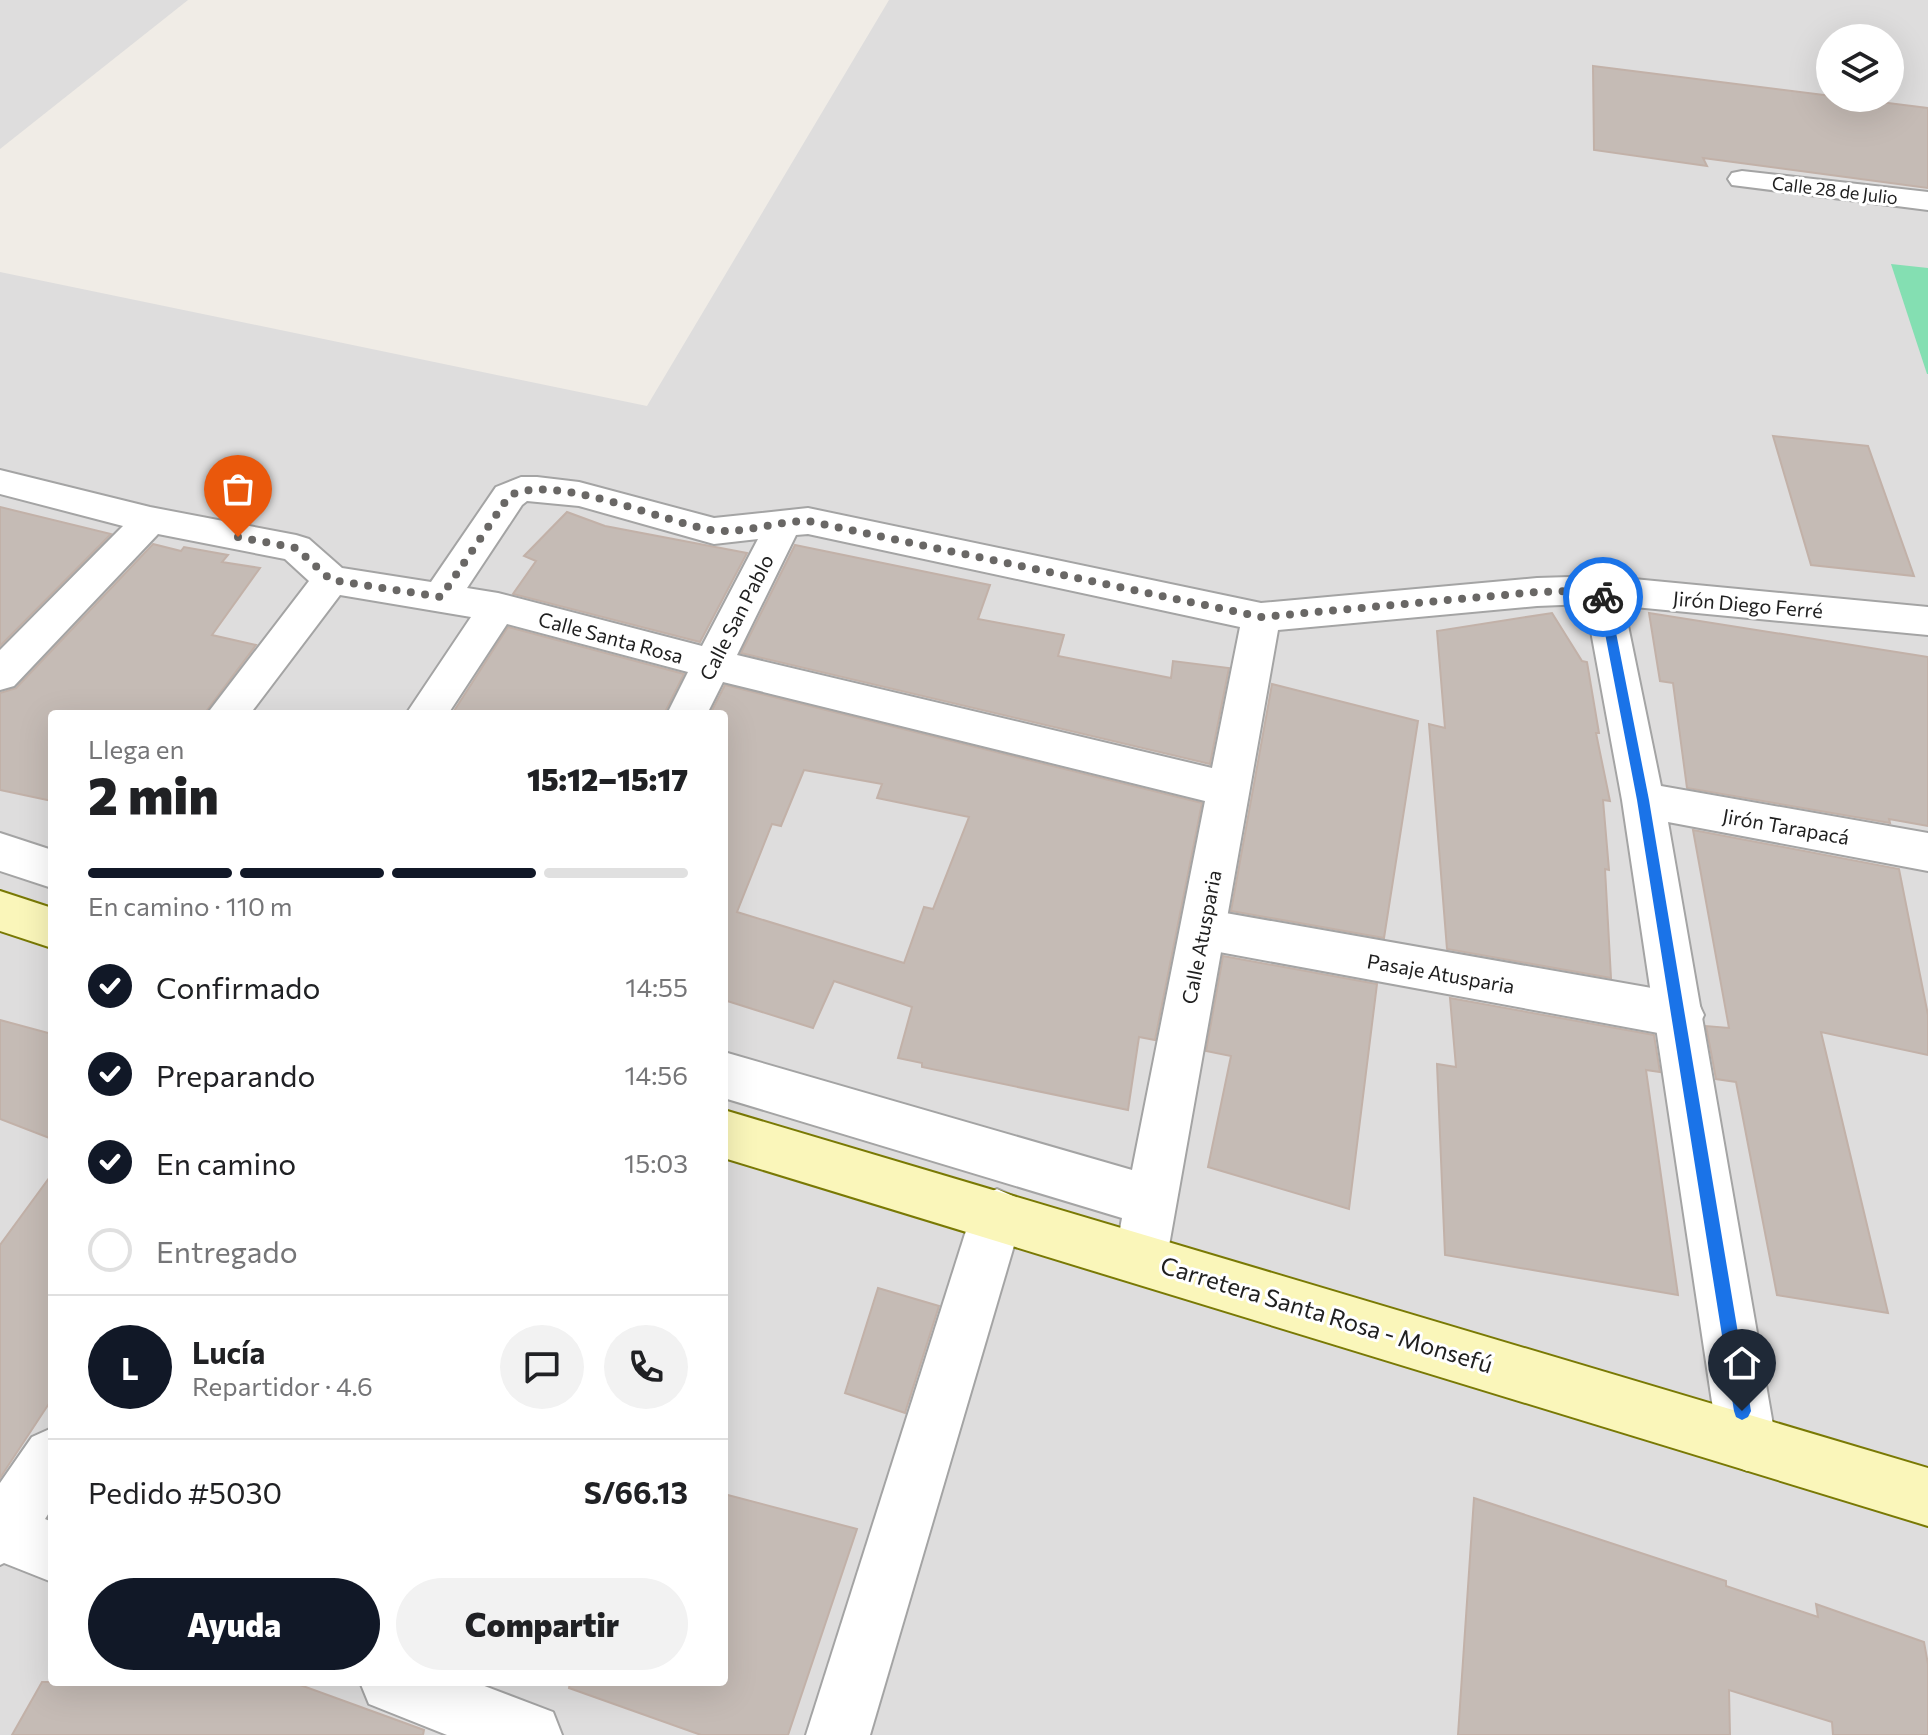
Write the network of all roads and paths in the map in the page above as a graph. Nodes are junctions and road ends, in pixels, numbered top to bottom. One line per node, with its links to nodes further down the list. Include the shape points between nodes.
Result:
1 (1742, 179): 2 (street, Calle 28 de Julio)
2 (1928, 201)
3 (0, 482): 4 (street)
4 (150, 520): 6 (street, via 296,548); 13 (street)
5 (785, 521): 8 (street, Jirón Diego Ferré, via 714,531 579,494 521,489 509,496); 10 (street, Jirón Diego Ferré, via 808,521); 12 (street, Calle San Pablo)
6 (331, 580): 8 (street, Calle Santa Rosa); 14 (street)
7 (1602, 590): 10 (street, Jirón Diego Ferré); 11 (street, Jirón Diego Ferré); 18 (street)
8 (441, 597): 9 (street, Calle Santa Rosa)
9 (498, 607): 12 (street, Calle Santa Rosa); 15 (street)
10 (1261, 617): 17 (street, Calle Atusparia)
11 (1928, 621)
12 (713, 664): 16 (street, Calle San Pablo); 17 (street, Calle Santa Rosa)
13 (0, 675)
14 (230, 710)
15 (429, 710)
16 (689, 710)
17 (1229, 790): 24 (street, Calle Atusparia)
18 (1643, 800): 20 (street, Jirón Tarapacá); 25 (street)
19 (0, 852): 21 (street)
20 (1928, 852)
21 (48, 868)
22 (0, 911): 23 (main road)
23 (48, 927)
24 (1203, 929): 25 (street, Pasaje Atusparia); 28 (street, Calle Atusparia)
25 (1680, 1015): 31 (street)
26 (728, 1076): 28 (street)
27 (728, 1135): 29 (main road, Carretera Santa Rosa - Monsefú)
28 (1151, 1201): 30 (street, Calle Atusparia)
29 (997, 1215): 30 (main road, Carretera Santa Rosa - Monsefú); 37 (street)
30 (1141, 1257): 31 (main road, Carretera Santa Rosa - Monsefú)
31 (1747, 1442): 33 (main road, Carretera Santa Rosa - Monsefú)
32 (48, 1465): 34 (street)
33 (1928, 1497)
34 (13, 1538)
35 (401, 1686): 36 (street)
36 (530, 1735)
37 (838, 1735)

